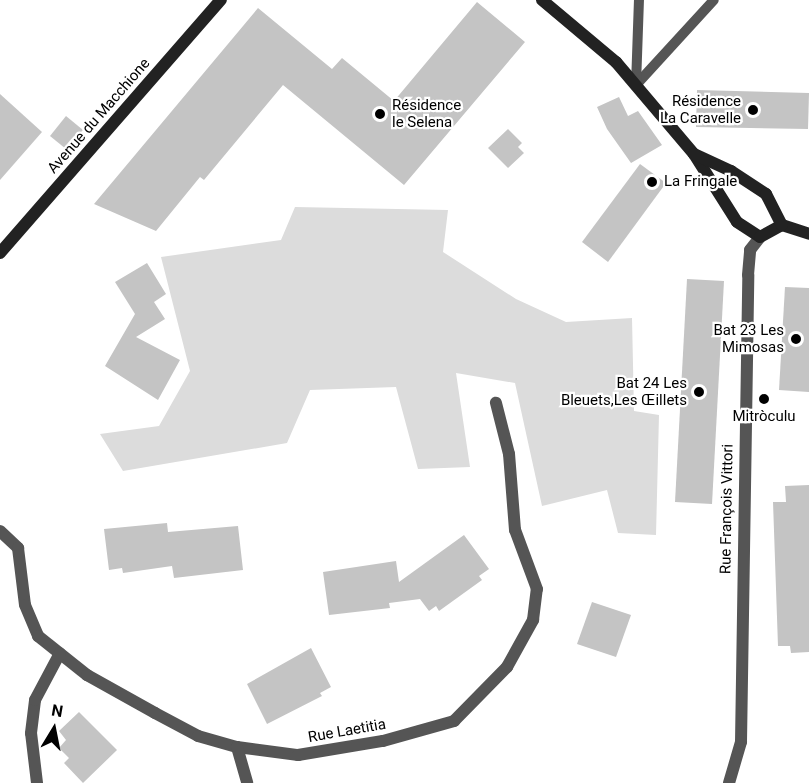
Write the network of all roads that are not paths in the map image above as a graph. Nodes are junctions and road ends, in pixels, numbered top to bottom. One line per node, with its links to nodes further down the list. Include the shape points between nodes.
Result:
1 (221, 0): 10 (main road, Avenue du Macchione)
2 (542, 0): 5 (main road, via 616,62)
3 (639, 0): 5 (lane)
4 (714, 0): 5 (lane)
5 (636, 85): 6 (main road)
6 (694, 154): 7 (main road, via 731,171 766,194); 9 (main road, via 737,222)
7 (782, 225): 8 (main road); 9 (main road)
8 (809, 234)
9 (760, 237): 17 (street, Rue François Vittori, via 750,250 748,286 741,742)
10 (0, 253)
11 (496, 403): 14 (street, Rue Laetitia, via 509,454 515,530 537,588 533,620 507,667 454,721 382,741 298,755)
12 (0, 531): 13 (street, Rue Laetitia, via 18,548 25,605 38,636)
13 (60, 653): 14 (street, Rue Laetitia, via 87,675 198,736); 15 (street, via 35,700 31,733)
14 (237, 747): 16 (street)
15 (37, 783)
16 (247, 783)
17 (729, 783)

